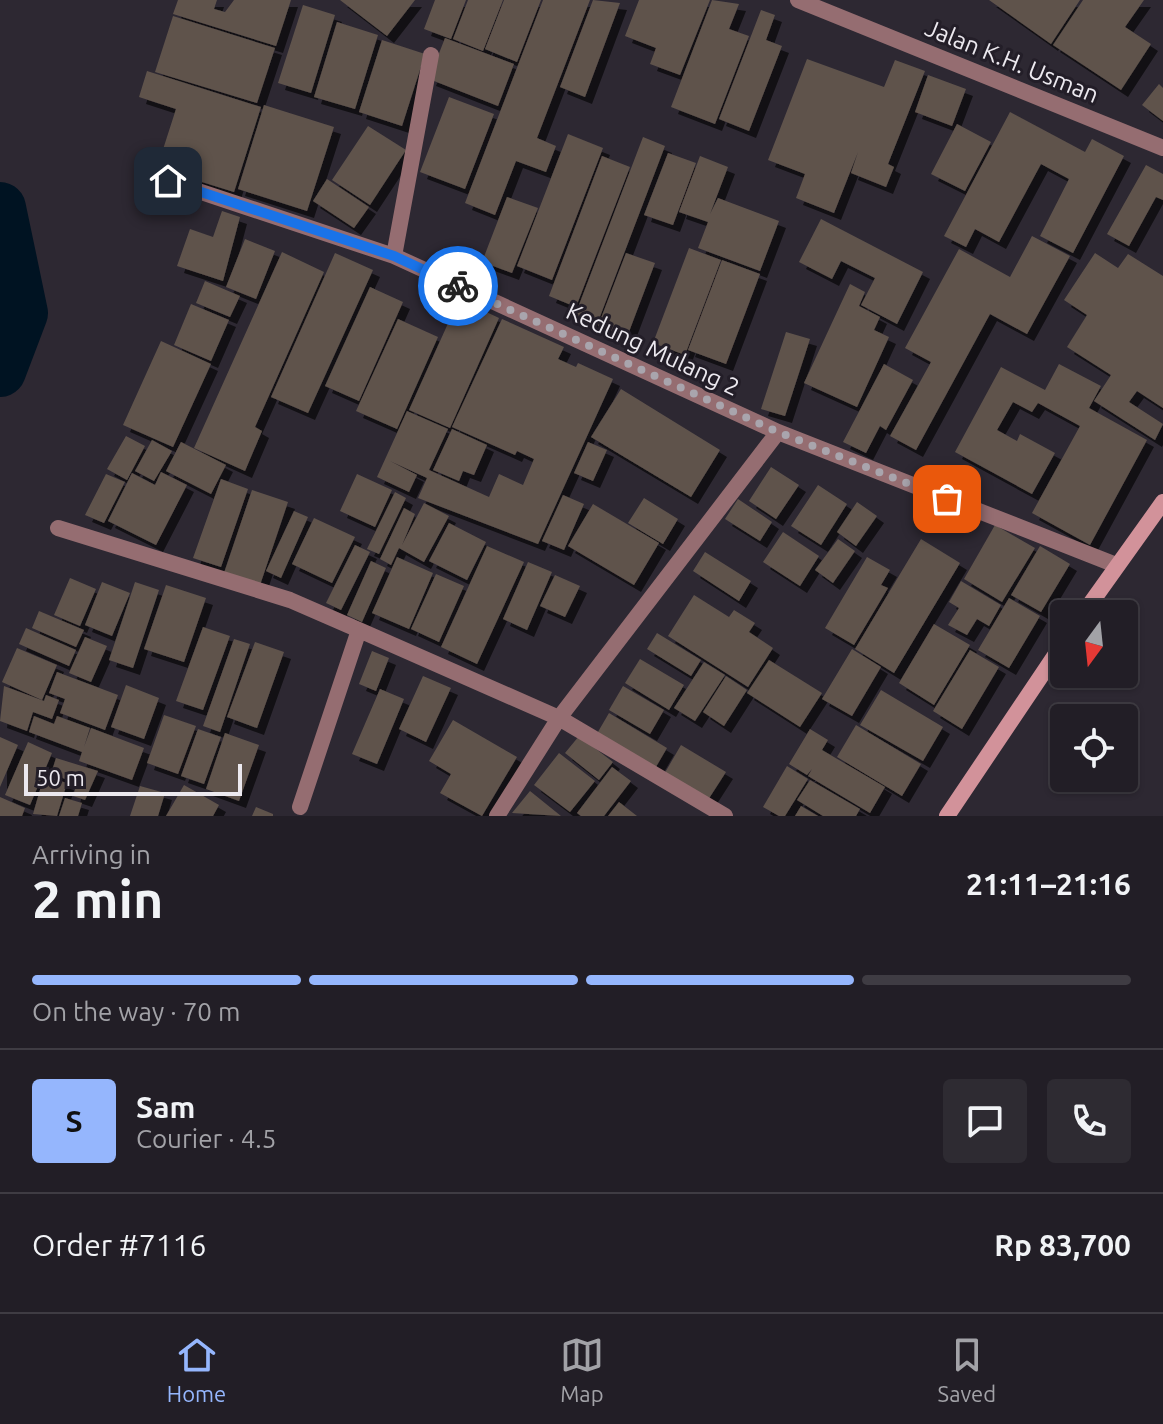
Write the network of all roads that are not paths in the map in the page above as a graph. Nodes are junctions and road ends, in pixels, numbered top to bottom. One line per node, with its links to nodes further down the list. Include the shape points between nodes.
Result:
1 (798, 0): 3 (street, Jalan K.H. Usman)
2 (431, 55): 5 (street)
3 (1163, 148)
4 (168, 181): 5 (street, Kedung Mulang 2)
5 (394, 256): 6 (street, Kedung Mulang 2)
6 (778, 432): 9 (street, Kedung Mulang 2); 13 (street)
7 (1163, 502): 9 (main road)
8 (58, 528): 11 (street, via 290,600)
9 (1116, 565): 10 (main road)
10 (1092, 600)
11 (359, 630): 13 (street); 14 (street)
12 (1050, 663): 17 (main road)
13 (559, 718): 15 (street); 16 (street)
14 (300, 807)
15 (497, 816)
16 (725, 816)
17 (947, 816)

